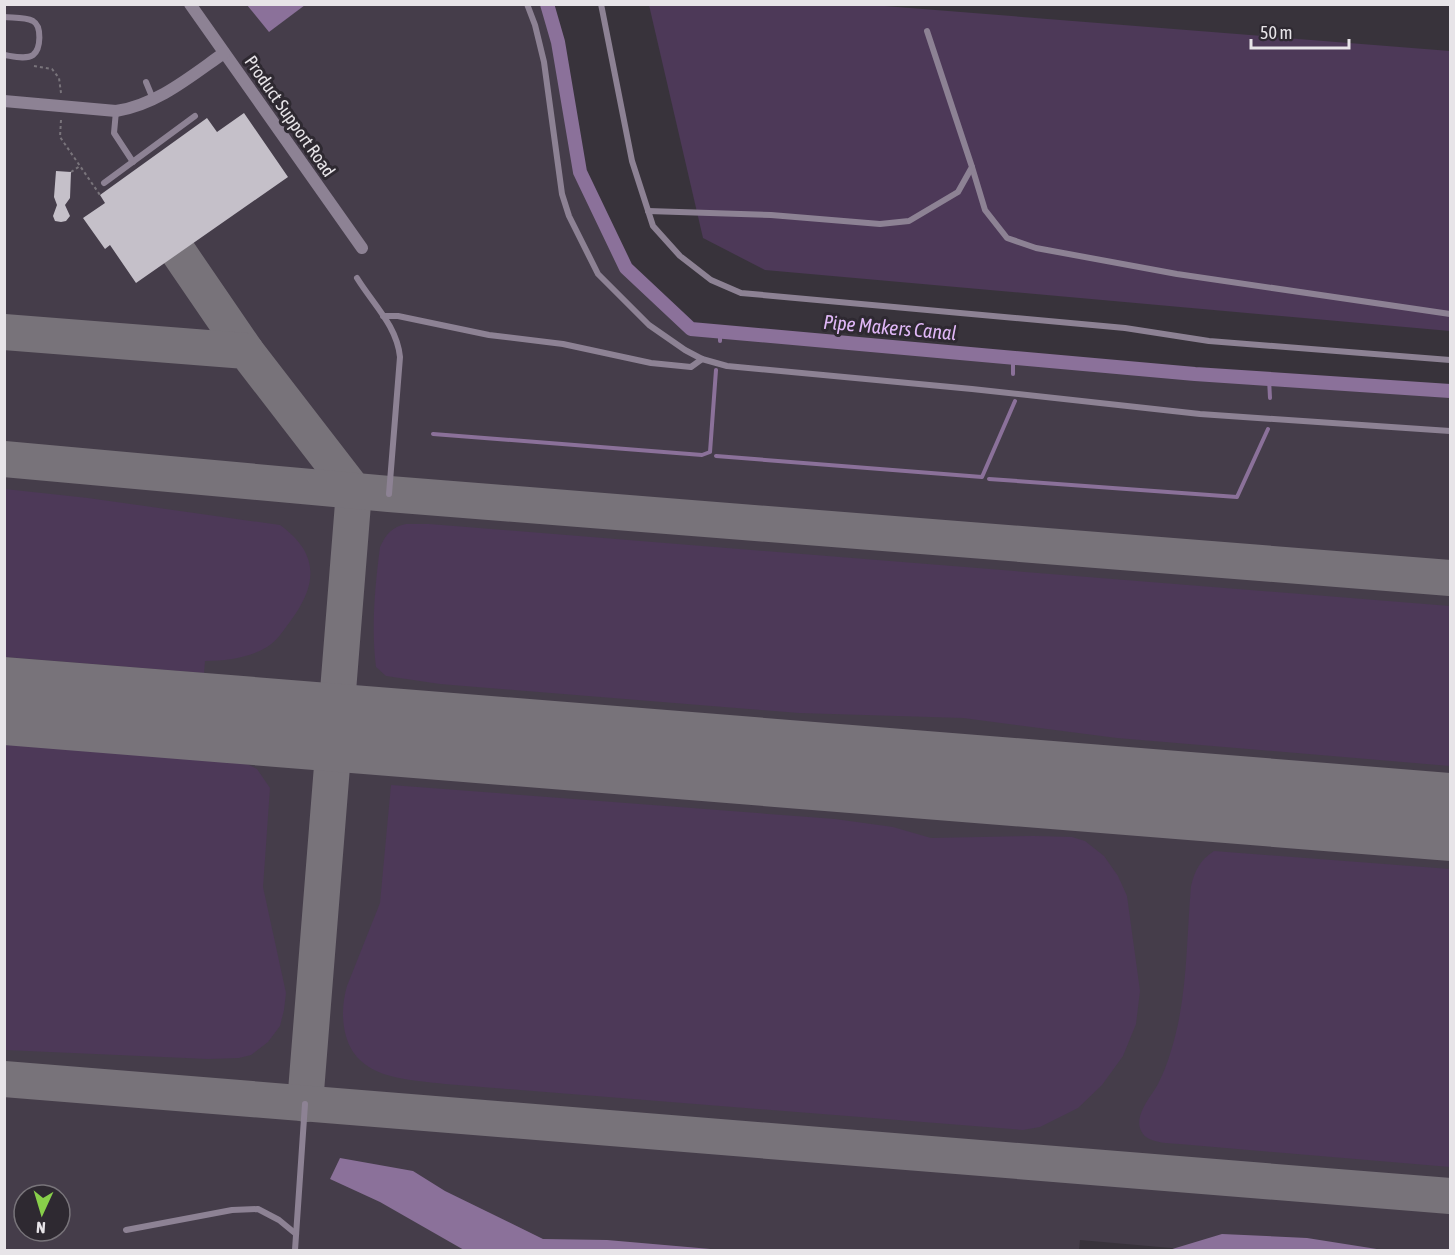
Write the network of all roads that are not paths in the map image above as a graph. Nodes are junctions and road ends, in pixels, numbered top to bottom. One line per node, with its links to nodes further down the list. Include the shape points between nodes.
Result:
1 (190, 4): 6 (street, Product Support Road)
2 (527, 4): 21 (lane, via 544,62 562,194 588,256 598,274 649,325)
3 (601, 4): 16 (lane, via 632,161)
4 (4, 17): 7 (lane, via 32,20 39,33 33,55)
5 (927, 31): 14 (lane)
6 (224, 53): 9 (street); 17 (street, Product Support Road)
7 (4, 55)
8 (146, 82): 9 (lane)
9 (153, 99): 11 (street)
10 (4, 101): 11 (street)
11 (116, 111): 13 (lane, via 114,134)
12 (195, 116): 13 (lane)
13 (133, 162): 15 (lane)
14 (972, 167): 16 (lane, via 958,192 909,221 880,224); 19 (lane, via 985,210 1007,238 1036,248 1177,274)
15 (104, 183)
16 (648, 211): 22 (lane, via 653,226 680,256 711,280 741,293)
17 (362, 248)
18 (357, 278): 20 (lane)
19 (1450, 314)
20 (383, 316): 21 (lane, via 563,344 651,363 691,367); 24 (lane, via 399,343 400,357)
21 (702, 359): 23 (lane, via 727,366 1200,414)
22 (1450, 360)
23 (1450, 431)
24 (389, 494)
25 (305, 1104): 27 (lane)
26 (126, 1230): 27 (lane, via 232,1210 258,1209)
27 (296, 1234): 28 (lane)
28 (295, 1251)

